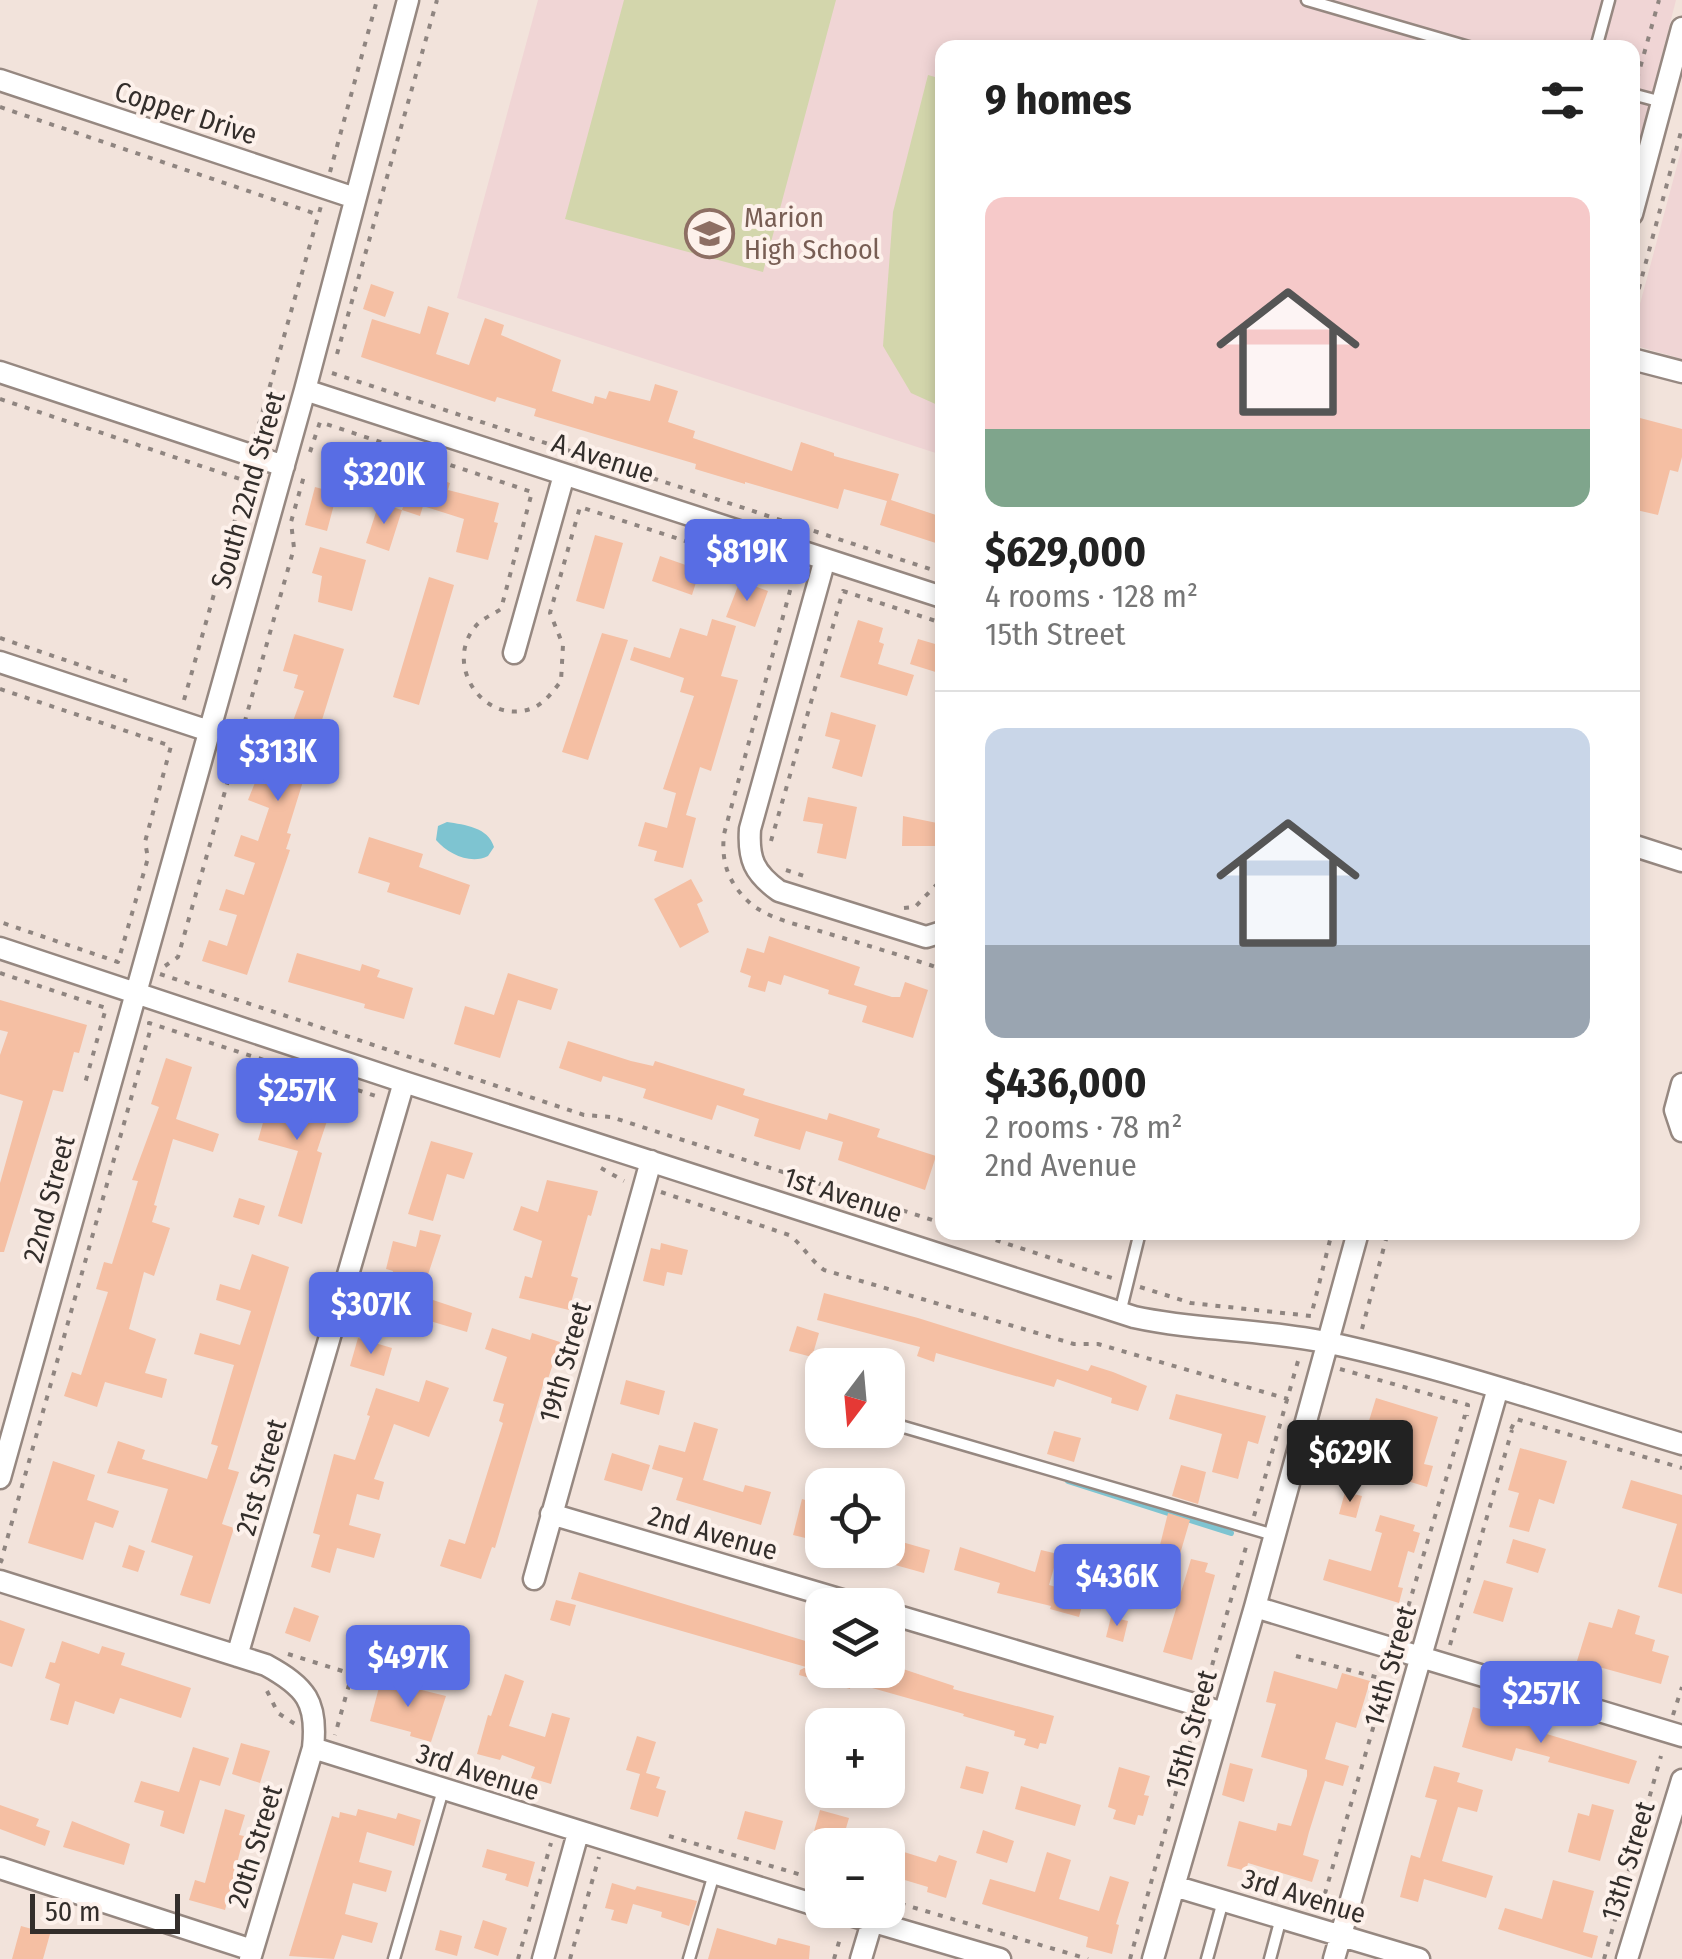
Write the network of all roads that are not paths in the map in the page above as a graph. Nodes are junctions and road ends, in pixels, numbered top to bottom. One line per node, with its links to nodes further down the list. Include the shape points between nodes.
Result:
1 (408, 0): 11 (street, South 22nd Street)
2 (1307, 0): 5 (lane)
3 (1609, 0): 6 (lane)
4 (1682, 28): 9 (street)
5 (1444, 40)
6 (1598, 40)
7 (0, 80): 11 (street, Copper Drive)
8 (1640, 96): 9 (lane)
9 (1662, 102): 10 (street)
10 (1640, 184)
11 (355, 198): 15 (street, South 22nd Street)
12 (1640, 362): 14 (street)
13 (0, 372): 16 (street)
14 (1682, 372)
15 (305, 390): 16 (street, South 22nd Street); 17 (street, A Avenue)
16 (284, 466): 22 (street, South 22nd Street)
17 (564, 475): 18 (street, A Avenue); 20 (street)
18 (825, 559): 19 (street, A Avenue); 25 (street, via 748,855 759,876 779,890 926,937)
19 (935, 594)
20 (514, 652)
21 (0, 662): 22 (street)
22 (209, 731): 27 (street, South 22nd Street)
23 (1640, 849): 24 (street)
24 (1682, 862)
25 (935, 934)
26 (0, 948): 27 (street, 1st Avenue)
27 (134, 993): 28 (street, 1st Avenue); 39 (street, 22nd Street)
28 (404, 1082): 31 (street, 1st Avenue); 47 (street, 21st Street)
29 (1682, 1084): 30 (street, via 1675,1110)
30 (1682, 1131)
31 (651, 1161): 34 (street, 1st Avenue); 40 (street, 19th Street)
32 (1138, 1240): 34 (lane)
33 (1356, 1240): 35 (street, 15th Street)
34 (1120, 1313): 35 (street, 1st Avenue, via 1183,1328)
35 (1328, 1343): 36 (street, 1st Avenue); 41 (street, 15th Street)
36 (1498, 1388): 38 (street, 1st Avenue); 48 (street, 14th Street)
37 (905, 1427): 41 (lane)
38 (1682, 1444)
39 (0, 1478)
40 (551, 1514): 42 (street, 19th Street); 44 (street, 2nd Avenue)
41 (1275, 1535): 45 (street, 15th Street)
42 (534, 1579)
43 (0, 1581): 47 (street)
44 (805, 1589)
45 (1255, 1607): 48 (street); 49 (street, 15th Street)
46 (905, 1619): 49 (street)
47 (237, 1656): 51 (street, via 292,1680 309,1700 316,1723)
48 (1422, 1657): 50 (street); 63 (street, 14th Street)
49 (1224, 1713): 57 (street, 15th Street)
50 (1682, 1736)
51 (313, 1748): 53 (street, 3rd Avenue); 64 (street, 20th Street)
52 (1682, 1780): 75 (street, 13th Street)
53 (443, 1790): 54 (street, 3rd Avenue); 65 (lane)
54 (578, 1833): 56 (street, 3rd Avenue); 66 (street)
55 (0, 1868): 64 (street)
56 (714, 1874): 59 (street, 3rd Avenue); 67 (lane)
57 (1174, 1886): 58 (street, 3rd Avenue); 70 (street, 15th Street)
58 (1223, 1900): 60 (street, 3rd Avenue); 71 (lane)
59 (805, 1902)
60 (1281, 1918): 63 (street, 3rd Avenue); 72 (lane)
61 (870, 1928): 68 (street)
62 (893, 1928): 69 (street)
63 (1340, 1936): 73 (street, 14th Street); 74 (street, 3rd Avenue)
64 (251, 1954)
65 (394, 1959)
66 (543, 1959)
67 (689, 1959)
68 (861, 1959)
69 (1000, 1959)
70 (1152, 1959)
71 (1207, 1959)
72 (1270, 1959)
73 (1334, 1959)
74 (1419, 1959)
75 (1627, 1959)

